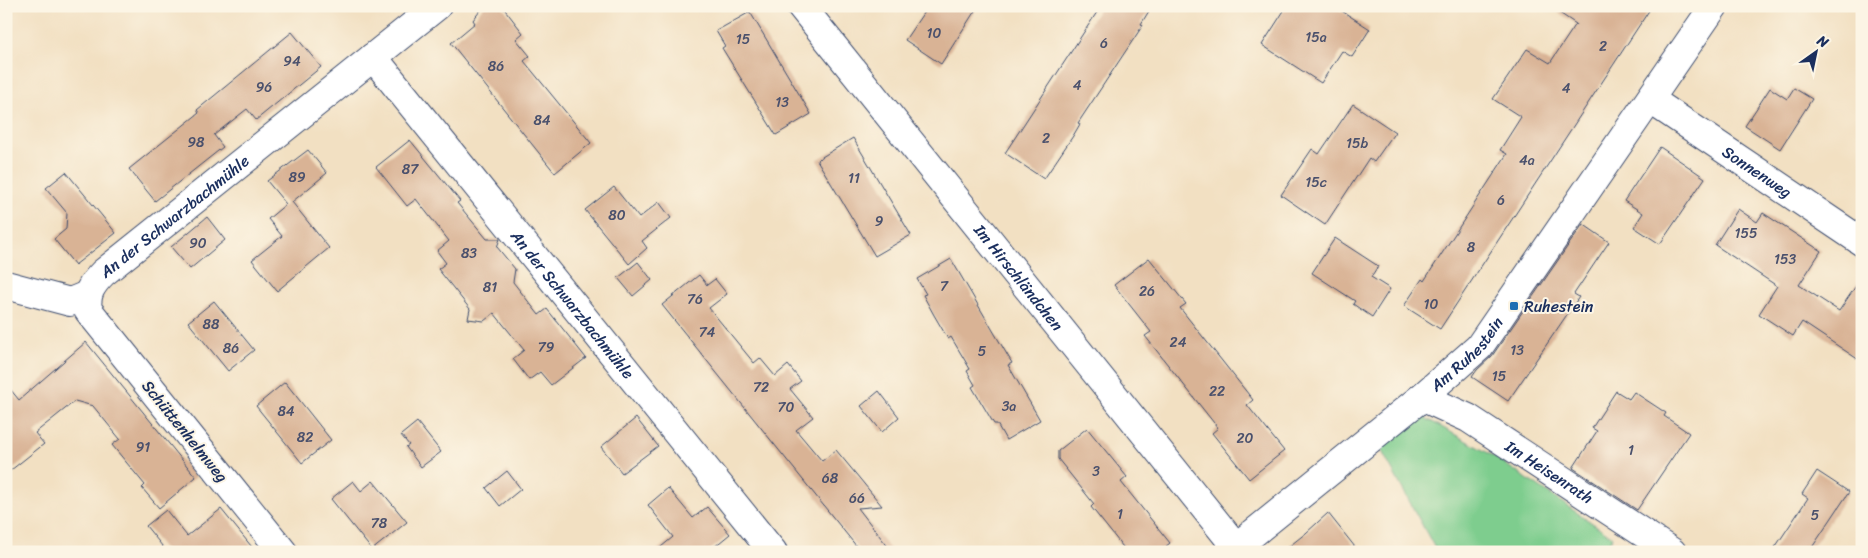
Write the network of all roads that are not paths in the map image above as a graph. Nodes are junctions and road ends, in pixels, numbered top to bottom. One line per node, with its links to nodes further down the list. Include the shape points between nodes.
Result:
1 (437, 6): 4 (street, An der Schwarzbachmühle)
2 (801, 6): 10 (street, Im Hirschländchen)
3 (1710, 8): 5 (street, Am Ruhestein)
4 (373, 57): 8 (street, An der Schwarzbachmühle, via 104,273 93,283); 12 (street, An der Schwarzbachmühle)
5 (1650, 100): 6 (street, Sonnenweg); 9 (street, Am Ruhestein, via 1479,347)
6 (1862, 242)
7 (6, 285): 8 (street, via 70,302)
8 (88, 303): 11 (street, Schüttenhelmweg)
9 (1422, 397): 10 (street, Am Ruhestein); 13 (street, Im Heisenrath, via 1468,418)
10 (1233, 549)
11 (283, 552)
12 (773, 552)
13 (1672, 552)

